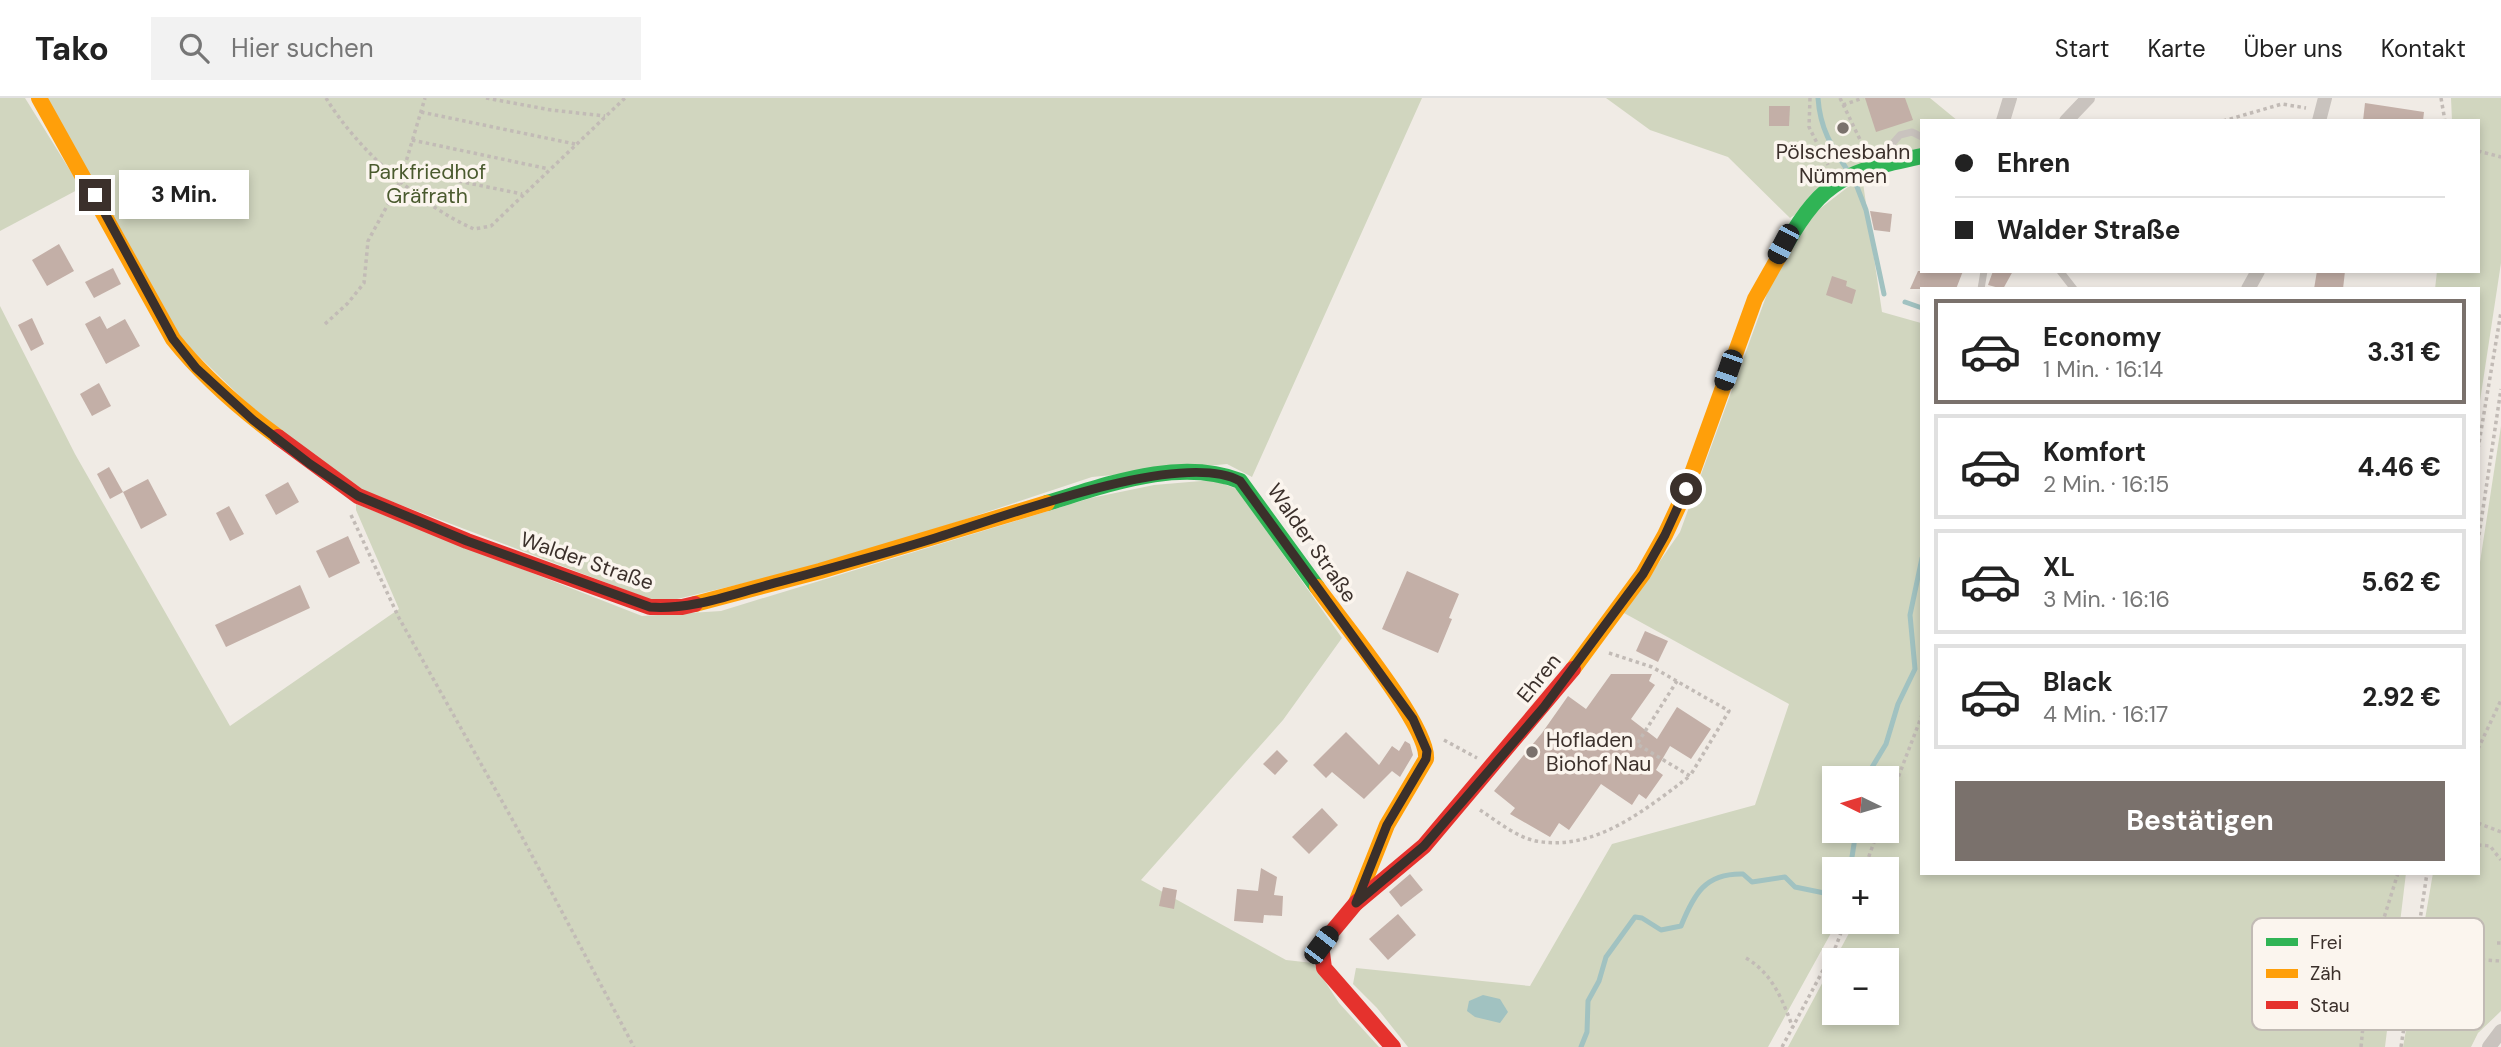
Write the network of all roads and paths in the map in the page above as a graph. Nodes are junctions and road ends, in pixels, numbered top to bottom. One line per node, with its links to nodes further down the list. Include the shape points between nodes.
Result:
1 (39, 98): 39 (street, Walder Straße, via 181,349 232,401)
2 (326, 98): 31 (path)
3 (425, 98): 14 (path)
4 (486, 98): 15 (path)
5 (625, 98): 15 (path)
6 (1810, 98): 30 (path, via 1809,127)
7 (1840, 98): 12 (path)
8 (1863, 98): 12 (path)
9 (2010, 98): 16 (street)
10 (2088, 98): 17 (street)
11 (2441, 98): 19 (path)
12 (1843, 105): 28 (path)
13 (2322, 110): 18 (path, via 2282,104)
14 (421, 112): 21 (path); 22 (path)
15 (606, 116): 22 (path)
16 (2004, 119)
17 (2068, 119)
18 (2230, 119)
19 (2445, 119)
20 (1920, 136): 26 (lane, via 1912,132 1900,135 1891,150)
21 (412, 140): 27 (path); 29 (path)
22 (575, 144): 27 (path)
23 (2480, 152): 25 (path)
24 (1920, 156): 26 (street)
25 (2501, 157)
26 (1895, 162): 28 (street)
27 (549, 169): 32 (path)
28 (1866, 169): 30 (street)
29 (404, 170): 31 (path); 32 (path)
30 (1840, 179): 41 (street, Ehren, via 1801,218 1764,279 1665,535)
31 (400, 182): 32 (path, via 474,229 491,226); 36 (path, via 368,241 365,283)
32 (522, 194)
33 (2062, 273): 34 (lane)
34 (2072, 287)
35 (2501, 312): 38 (path)
36 (325, 324)
37 (2501, 389): 40 (path)
38 (2480, 437)
39 (345, 489): 45 (street, Walder Straße, via 467,541 633,602 667,608 820,571 1113,483 1219,473 1240,481 1248,490); 63 (path, via 349,512 399,618)
40 (2480, 529)
41 (1591, 647): 42 (path, via 1652,667); 47 (street, Ehren)
42 (1678, 681): 48 (path, via 1730,711); 48 (path, via 1637,744)
43 (2501, 700): 46 (path)
44 (1920, 720): 49 (path)
45 (1420, 730): 47 (path); 57 (street, via 1426,759 1387,825)
46 (2480, 745)
47 (1493, 767): 50 (street, Ehren)
48 (1690, 776): 50 (path, via 1620,824 1597,836 1567,843 1520,835)
49 (1899, 776)
50 (1463, 800): 57 (street, Ehren, via 1424,846)
51 (2480, 824): 52 (path)
52 (2501, 832)
53 (2480, 845): 54 (path, via 2490,846)
54 (2501, 860)
55 (2397, 875): 58 (path)
56 (2427, 875): 59 (path)
57 (1356, 903): 64 (street, via 1321,945 1321,957 1324,968)
58 (2384, 918)
59 (2420, 918)
60 (1840, 934): 62 (path)
61 (1746, 958): 62 (path, via 1770,977)
62 (1793, 1028): 65 (path)
63 (634, 1047)
64 (1393, 1047)
65 (1782, 1047)

